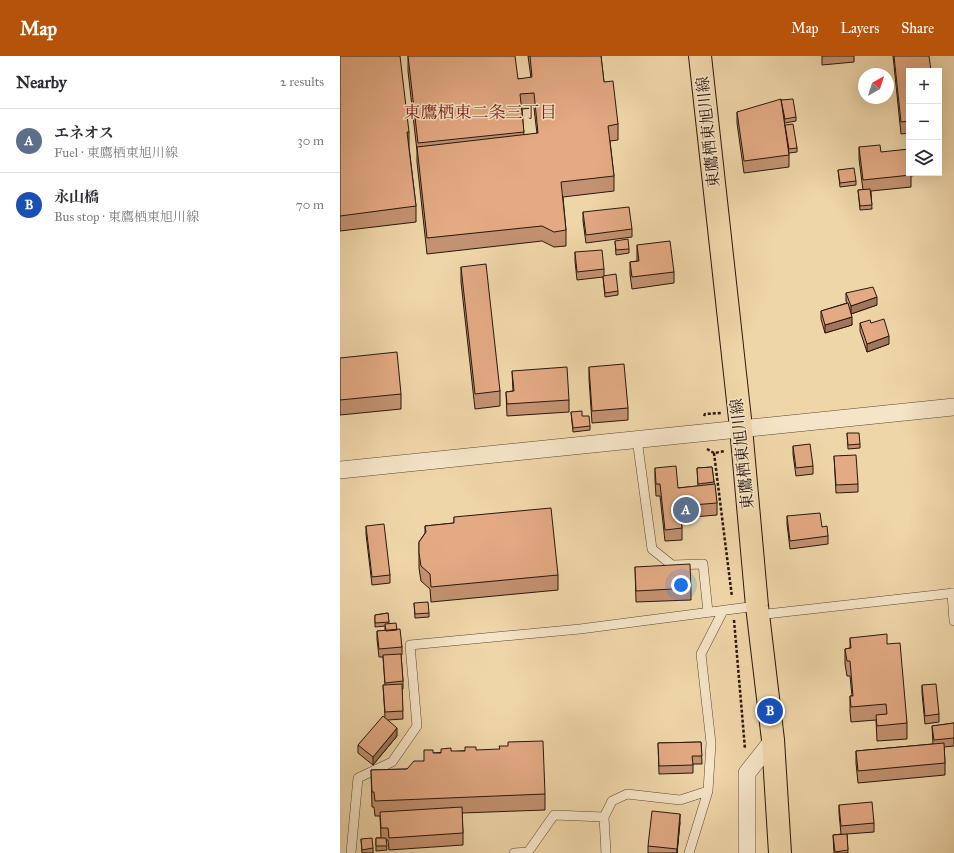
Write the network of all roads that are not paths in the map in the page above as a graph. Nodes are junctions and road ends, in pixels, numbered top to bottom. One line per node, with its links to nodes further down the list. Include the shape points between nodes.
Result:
1 (700, 56): 3 (main road, 東鷹栖東旭川線)
2 (954, 407): 3 (street)
3 (741, 428): 4 (street); 8 (main road, 東鷹栖東旭川線)
4 (637, 439): 5 (street); 9 (lane, via 652,549 672,565 703,564)
5 (340, 470)
6 (953, 593): 8 (lane); 10 (lane)
7 (723, 610): 8 (lane); 9 (lane); 12 (lane, via 701,654 711,743)
8 (757, 610): 11 (main road, 東鷹栖東旭川線)
9 (708, 612): 14 (lane, via 580,629 410,645 417,726 392,762 358,778)
10 (954, 621)
11 (773, 740): 18 (street, via 747,773); 19 (main road, 東鷹栖東旭川線)
12 (708, 791): 13 (lane, via 680,800 627,794 612,801); 17 (lane)
13 (604, 817): 15 (lane, via 554,816 528,852); 16 (lane)
14 (351, 853)
15 (514, 853)
16 (606, 853)
17 (689, 853)
18 (748, 853)
19 (780, 853)

